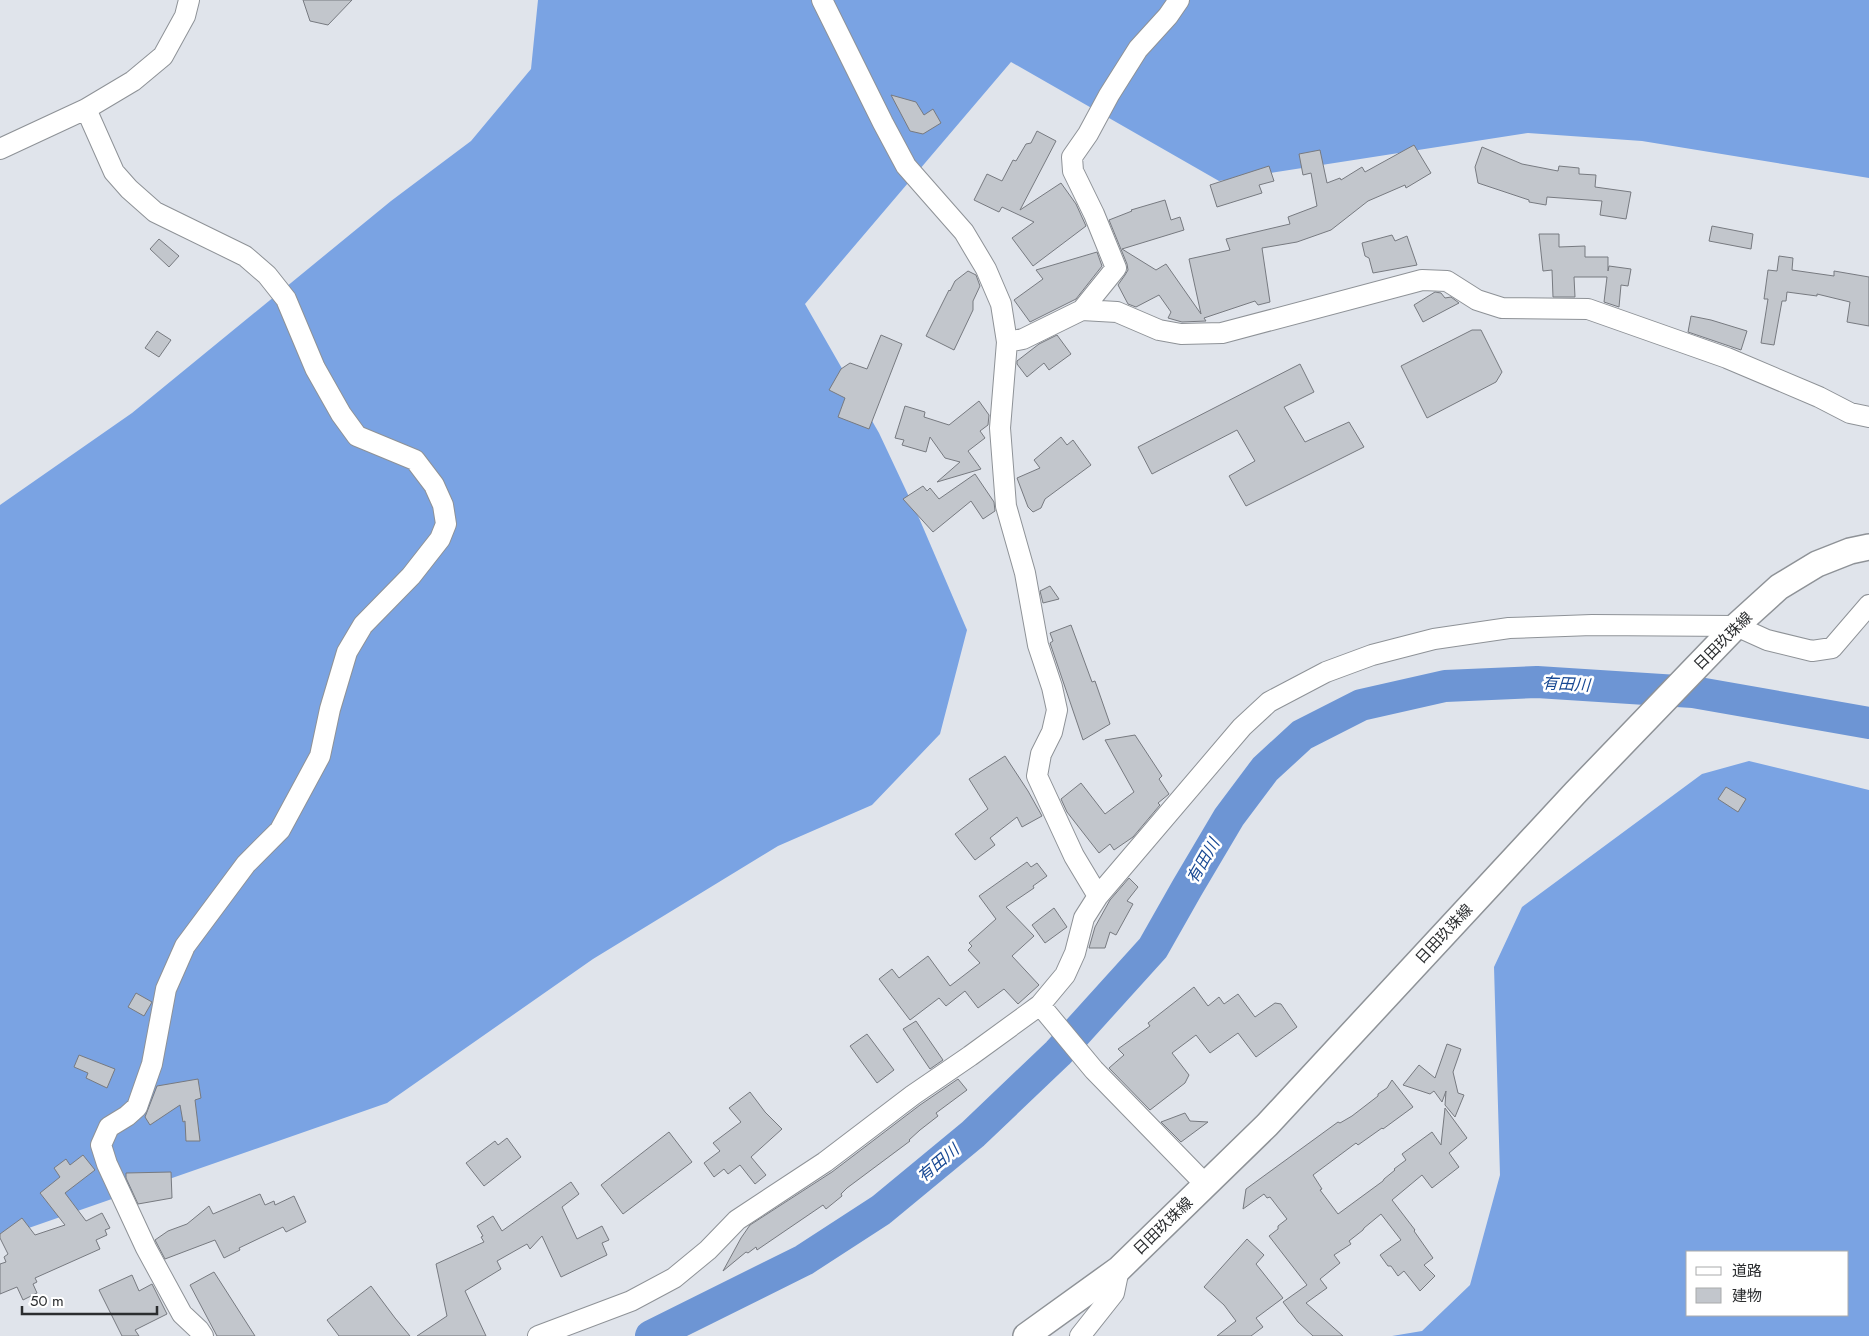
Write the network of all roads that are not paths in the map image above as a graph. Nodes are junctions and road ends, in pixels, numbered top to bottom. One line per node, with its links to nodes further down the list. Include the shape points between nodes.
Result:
1 (190, 0): 4 (street, via 164,56 133,82)
2 (822, 0): 7 (street, via 906,166 964,232 986,269 1001,304)
3 (1178, 0): 6 (street, via 1138,49 1072,157 1073,171 1116,268)
4 (86, 109): 5 (street); 16 (street, via 114,172 129,190 155,212 245,256 267,275 286,299 315,368 341,414 357,436 415,460 434,485 443,505 446,524 440,539 417,569 362,625 347,652 320,756 280,830 246,864 185,946 166,989 152,1064 137,1107 109,1127 101,1145 159,1272 182,1314)
5 (0, 149)
6 (1082, 310): 7 (street, via 1023,339); 8 (street, via 1117,312 1159,330 1181,334 1222,333 1422,280 1447,281 1477,300 1502,308 1588,309 1727,358 1850,413)
7 (1007, 342): 12 (street, via 1000,428 1006,506 1025,573 1038,645 1057,710 1052,732 1041,754 1037,776 1070,847)
8 (1869, 417)
9 (1869, 547): 11 (main road, 日田玖珠線, via 1850,551 1779,587)
10 (1869, 605): 11 (street, via 1832,648 1812,650)
11 (1729, 633): 12 (street, via 1592,625 1509,628 1434,639 1372,655 1326,672 1269,702 1242,728); 14 (main road, 日田玖珠線)
12 (1098, 896): 13 (street, via 1084,918 1075,953 1065,975)
13 (1040, 1005): 14 (street, via 1094,1070); 17 (street, via 825,1162 737,1220 674,1278 631,1301)
14 (1206, 1185): 15 (main road, 日田玖珠線)
15 (1119, 1269): 18 (main road, 日田玖珠線); 19 (street, via 1114,1293)
16 (203, 1336)
17 (538, 1336)
18 (1026, 1336)
19 (1080, 1336)

